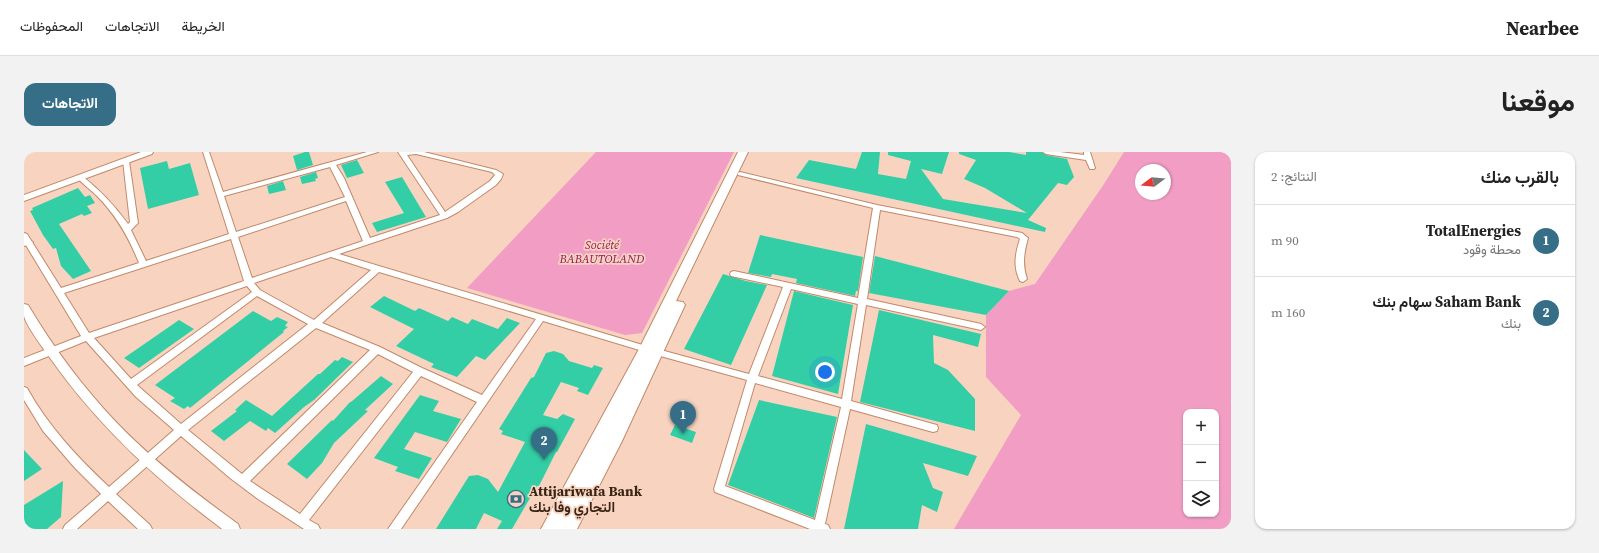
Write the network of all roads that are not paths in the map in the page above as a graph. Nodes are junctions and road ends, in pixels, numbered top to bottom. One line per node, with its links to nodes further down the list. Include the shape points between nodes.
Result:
1 (149, 152): 9 (street)
2 (206, 152): 14 (street)
3 (375, 152): 10 (street)
4 (743, 152): 40 (main road)
5 (750, 152): 12 (main road)
6 (1046, 152): 8 (street)
7 (402, 153): 18 (street); 18 (street, via 416,152 499,174 493,183)
8 (1087, 155): 11 (street)
9 (126, 161): 13 (street); 19 (street, via 134,223)
10 (332, 165): 14 (street); 16 (street)
11 (1092, 168)
12 (740, 174): 17 (street); 40 (main road)
13 (80, 178): 15 (street); 19 (street, via 112,207)
14 (221, 195): 20 (street)
15 (24, 198)
16 (349, 198): 20 (street); 22 (street)
17 (877, 207): 27 (street, via 1022,236 1024,240 1018,260); 32 (street)
18 (444, 216): 22 (street)
19 (127, 229): 24 (street)
20 (234, 235): 24 (street); 28 (street)
21 (25, 240): 30 (street)
22 (368, 242): 23 (street)
23 (332, 254): 25 (street); 28 (street)
24 (143, 264): 30 (street)
25 (377, 269): 34 (street); 35 (street)
26 (734, 274): 29 (street)
27 (1023, 279)
28 (249, 283): 31 (street); 37 (street)
29 (788, 285): 32 (street); 43 (street)
30 (59, 292): 37 (street)
31 (257, 292): 35 (street); 44 (street)
32 (861, 301): 36 (street); 47 (street)
33 (24, 308): 39 (street)
34 (541, 318): 40 (street); 46 (street)
35 (315, 324): 38 (street); 49 (street)
36 (981, 327)
37 (87, 337): 39 (street); 44 (street)
38 (377, 349): 42 (street); 51 (street)
39 (51, 351): 41 (street); 50 (street, via 70,378)
40 (651, 351): 43 (street); 60 (main road); 61 (main road, via 614,441)
41 (24, 362)
42 (419, 371): 46 (street); 53 (street)
43 (752, 378): 47 (street); 54 (street, via 719,489)
44 (130, 384): 49 (street)
45 (24, 391): 52 (street, via 62,446)
46 (483, 400): 59 (street)
47 (846, 404): 48 (street); 54 (street)
48 (933, 428)
49 (180, 430): 50 (street); 51 (street)
50 (146, 460): 52 (street); 57 (street)
51 (242, 481): 53 (street)
52 (108, 493): 55 (street); 56 (street)
53 (301, 521): 58 (street)
54 (821, 528)
55 (69, 529)
56 (146, 529)
57 (232, 529)
58 (314, 529)
59 (394, 529)
60 (550, 529)
61 (568, 529)

